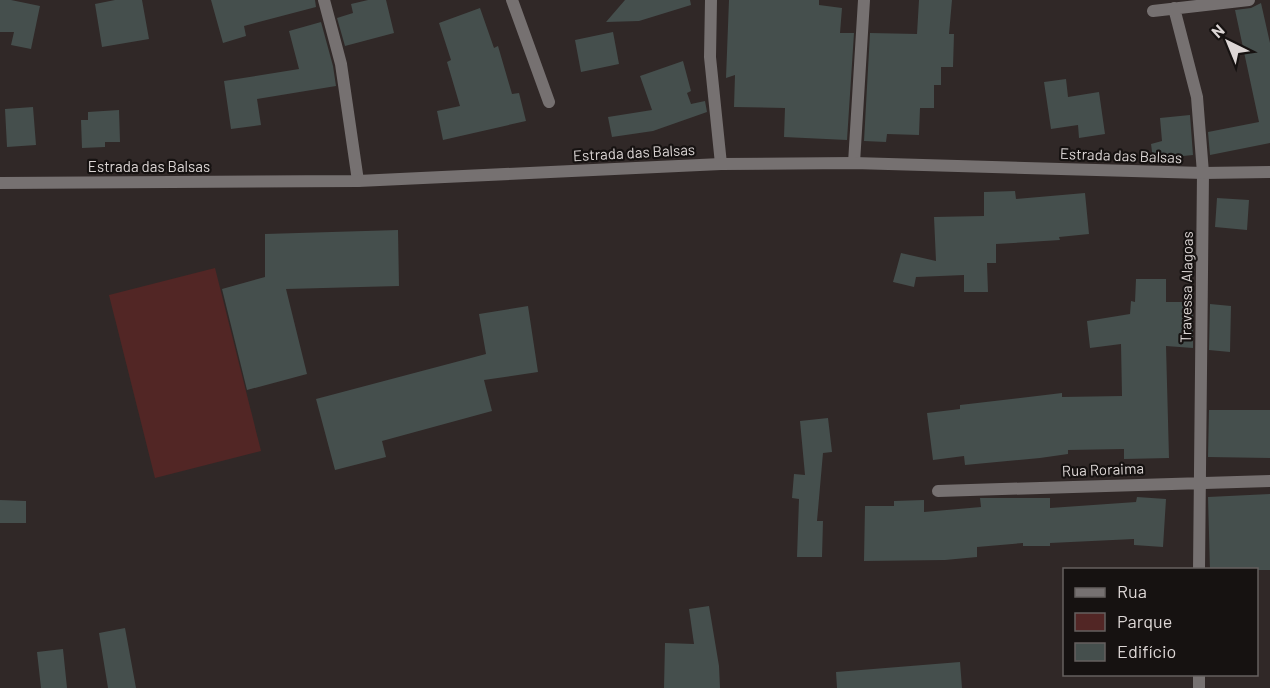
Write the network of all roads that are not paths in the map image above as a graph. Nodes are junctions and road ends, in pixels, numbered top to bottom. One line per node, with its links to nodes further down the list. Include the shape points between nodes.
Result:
1 (324, 0): 13 (street, via 341,64)
2 (512, 0): 8 (street)
3 (711, 0): 10 (street, via 710,57)
4 (864, 0): 9 (street)
5 (1249, 0): 6 (street)
6 (1174, 8): 7 (street); 12 (street, Travessa Alagoas, via 1197,97)
7 (1153, 11)
8 (549, 102)
9 (854, 163): 10 (street, Estrada das Balsas); 12 (street, Estrada das Balsas)
10 (721, 164): 13 (street, Estrada das Balsas)
11 (1270, 172): 12 (street, Estrada das Balsas)
12 (1203, 173): 16 (street, Travessa Alagoas)
13 (358, 181): 14 (street, Estrada das Balsas)
14 (0, 183)
15 (1270, 481): 16 (street, Rua Roraima)
16 (1199, 483): 17 (street, Rua Roraima); 18 (street, Travessa Alagoas)
17 (938, 491)
18 (1199, 568)

